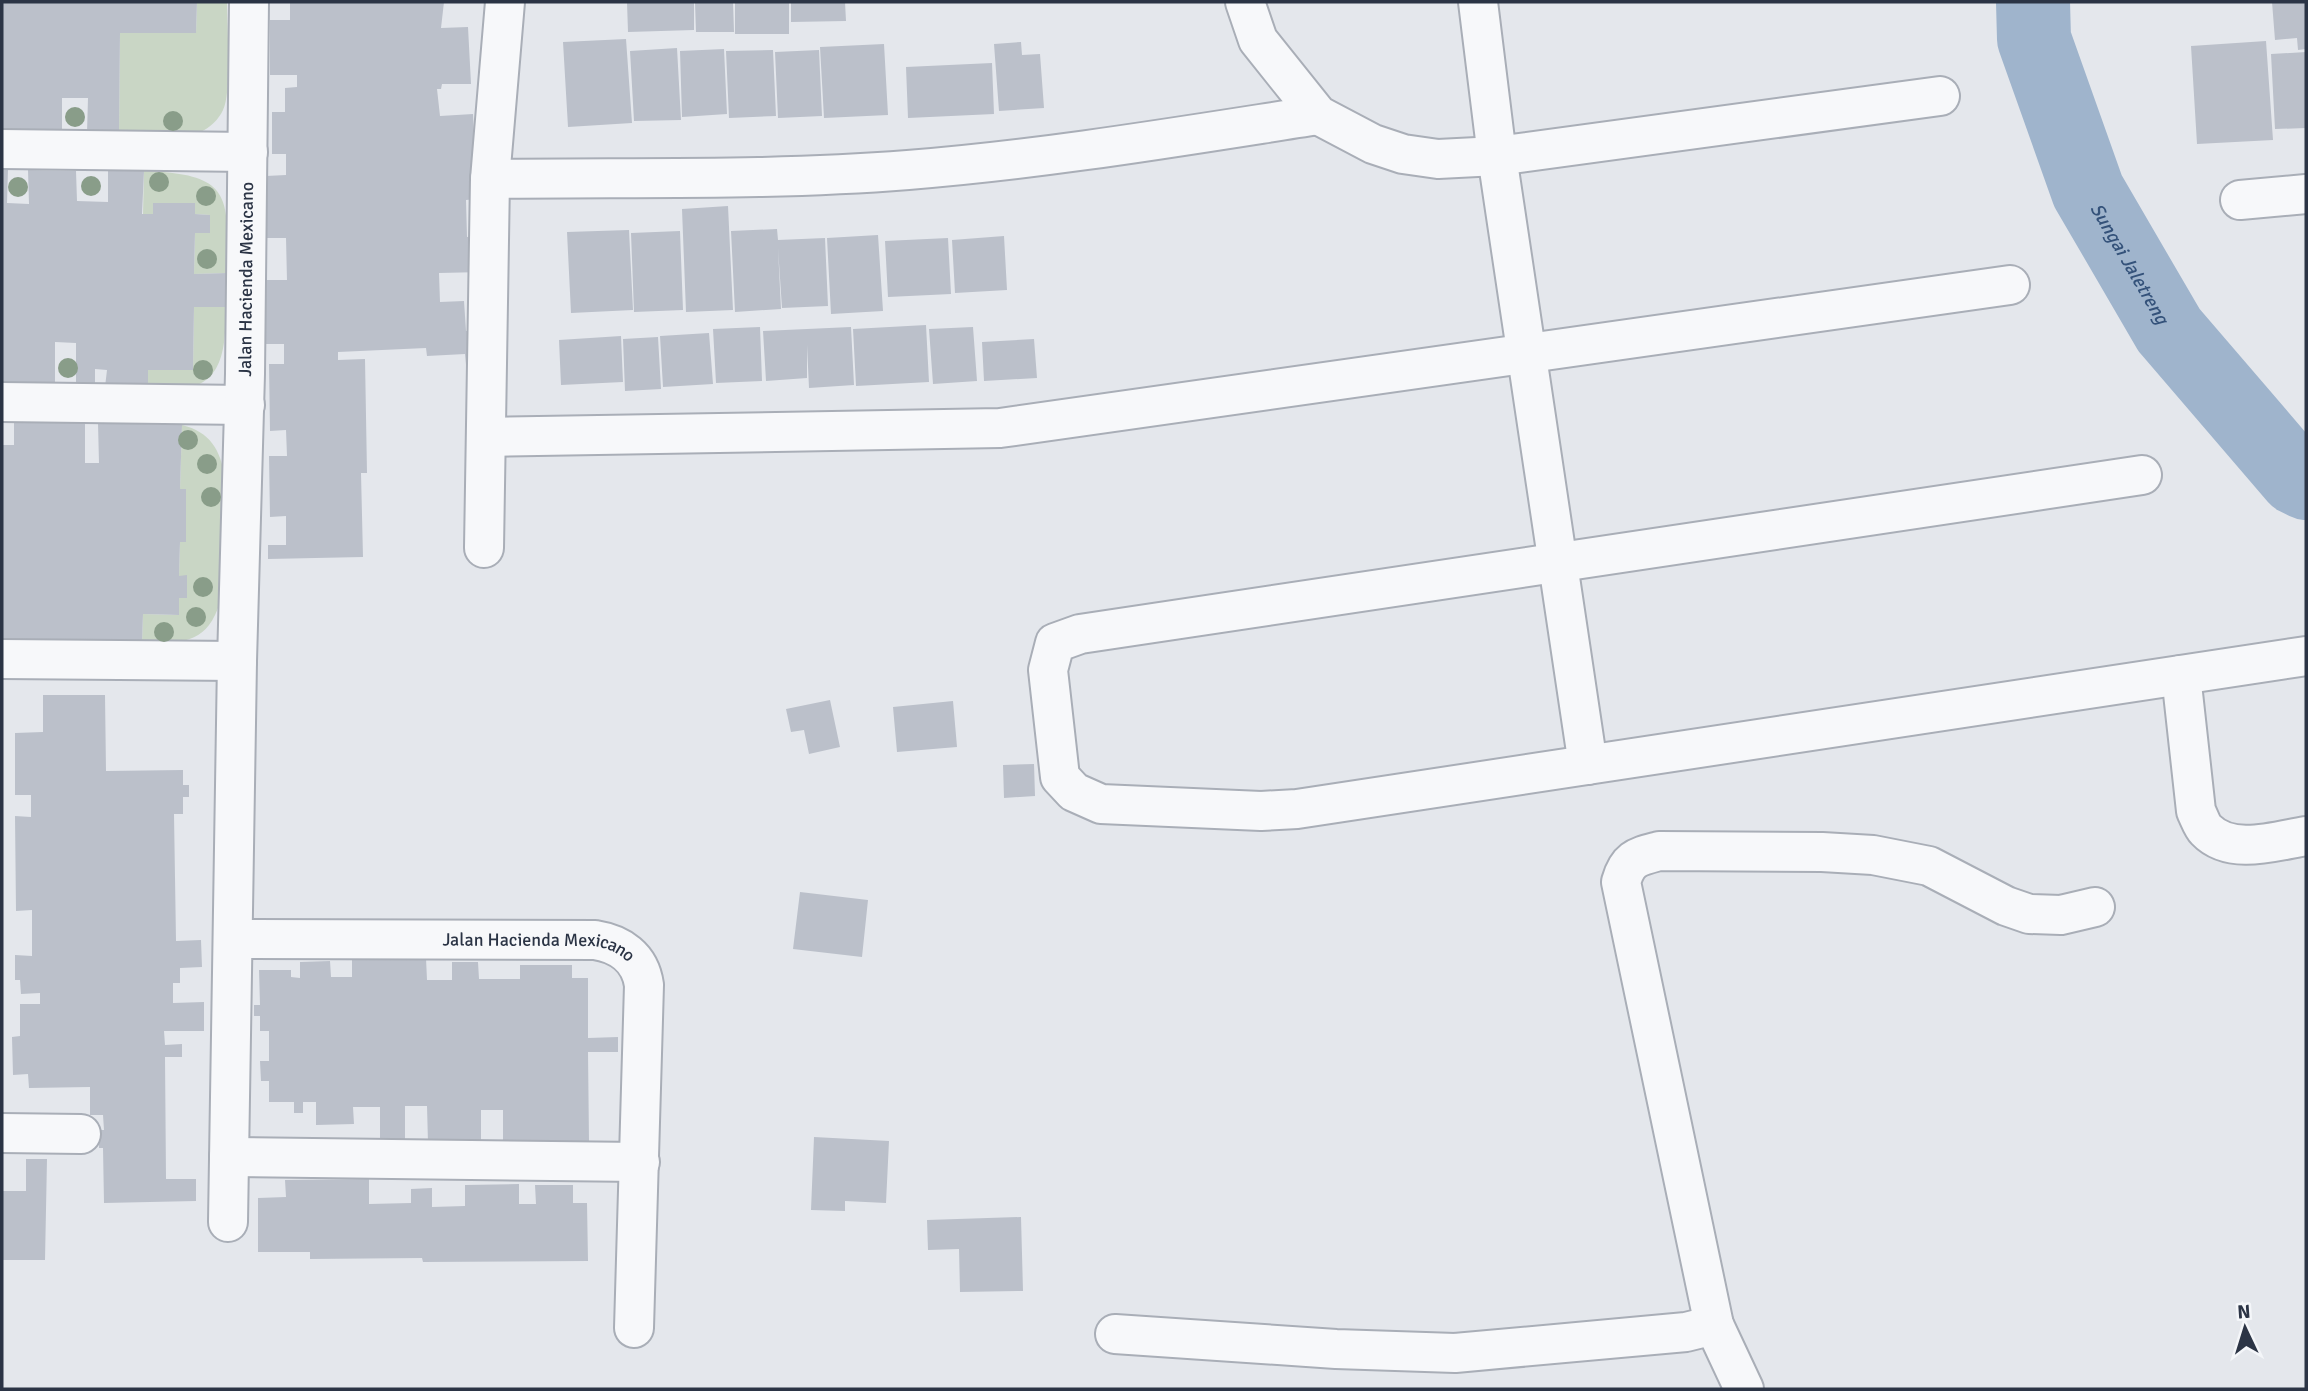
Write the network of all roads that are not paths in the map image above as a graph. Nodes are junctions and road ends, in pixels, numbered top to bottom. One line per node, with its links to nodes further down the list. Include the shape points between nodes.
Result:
1 (249, 2): 8 (street, Jalan Hacienda Mexicano)
2 (505, 2): 10 (street)
3 (1245, 2): 6 (street, via 1258,40)
4 (1478, 2): 9 (street)
5 (1940, 96): 9 (street)
6 (1318, 115): 9 (street, via 1403,154 1437,159); 10 (street, via 1052,156 908,170)
7 (2, 149): 8 (street)
8 (248, 152): 16 (street, Jalan Hacienda Mexicano)
9 (1497, 156): 14 (street)
10 (490, 179): 17 (street)
11 (2306, 194): 12 (street)
12 (2240, 200)
13 (2010, 285): 14 (street)
14 (1526, 354): 17 (street, via 1000,428); 20 (street)
15 (2, 402): 16 (street)
16 (245, 405): 23 (street, Jalan Hacienda Mexicano)
17 (485, 437): 19 (street)
18 (2141, 475): 20 (street)
19 (484, 548)
20 (1557, 562): 25 (street); 25 (street, via 1080,634 1055,643 1048,670 1060,777 1074,792 1101,804 1261,811)
21 (2306, 656): 24 (street)
22 (2, 659): 23 (street)
23 (237, 661): 28 (street, Jalan Hacienda Mexicano)
24 (2181, 675): 25 (street); 26 (street, via 2196,811 2206,830 2223,842 2249,845)
25 (1588, 765)
26 (2306, 836)
27 (2095, 908): 34 (street, via 2061,915 2029,914 1929,866 1873,855 1659,851 1625,866 1621,882)
28 (234, 939): 31 (street, Jalan Hacienda Mexicano); 32 (street, Jalan Hacienda Mexicano, via 595,940 620,948 637,963 645,985)
29 (2, 1133): 30 (street)
30 (81, 1134)
31 (229, 1157): 32 (street); 33 (street, Jalan Hacienda Mexicano)
32 (640, 1162): 35 (street, Jalan Hacienda Mexicano)
33 (228, 1222)
34 (1714, 1325): 36 (street, via 1686,1332 1455,1353); 37 (street)
35 (634, 1328)
36 (1115, 1334)
37 (1744, 1389)

